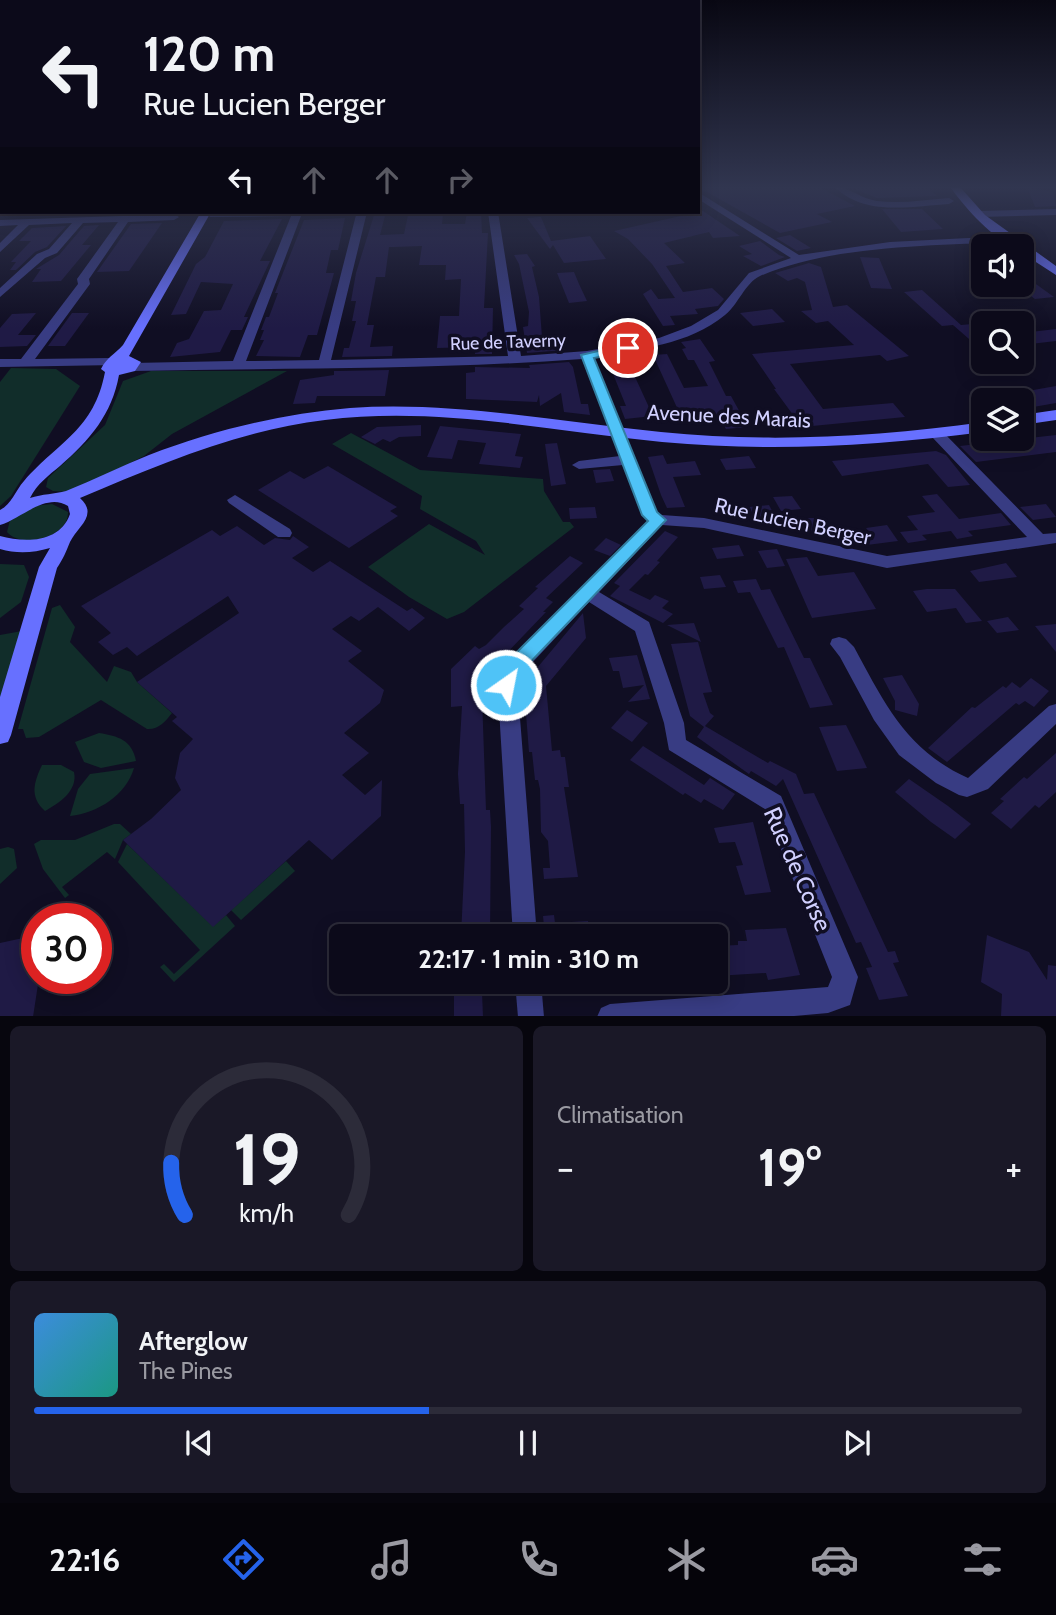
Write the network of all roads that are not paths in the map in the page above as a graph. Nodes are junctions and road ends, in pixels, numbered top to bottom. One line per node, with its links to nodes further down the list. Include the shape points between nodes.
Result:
1 (14, 234): 10 (street)
2 (68, 234): 15 (street)
3 (114, 234): 20 (street, via 84,284)
4 (198, 234): 22 (main road)
5 (289, 234): 23 (street)
6 (356, 234): 21 (street)
7 (496, 234): 18 (street)
8 (760, 234): 12 (street)
9 (971, 241): 12 (street, Rue de Taverny, via 902,244)
10 (0, 249)
11 (1034, 256): 13 (main road)
12 (799, 259): 17 (street, Rue de Taverny, via 750,282 722,312 695,329 662,341)
13 (1056, 271)
14 (0, 281): 15 (street)
15 (13, 282): 16 (street)
16 (0, 294)
17 (587, 355): 18 (street, Rue de Taverny); 27 (street)
18 (514, 360): 21 (street, Rue de Taverny)
19 (0, 363): 20 (street, Rue de Taverny)
20 (25, 363): 22 (street, Rue de Taverny)
21 (324, 364): 23 (street, Rue de Taverny)
22 (123, 365): 23 (street, Rue de Taverny); 31 (main road, via 92,428)
23 (238, 365)
24 (1056, 415): 25 (main road)
25 (1034, 419)
26 (971, 429): 28 (main road, Avenue des Marais)
27 (618, 432): 28 (main road, Avenue des Marais, via 772,443 884,441); 29 (street); 33 (main road, Avenue des Marais, via 434,410 341,414 232,433 169,453)
28 (937, 434): 39 (street)
29 (628, 460): 30 (street); 36 (street, via 650,515)
30 (579, 465)
31 (38, 479): 33 (main road); 34 (main road)
32 (235, 500): 37 (street)
33 (63, 502): 34 (main road); 38 (main road, via 76,522)
34 (16, 507): 35 (main road)
35 (0, 519)
36 (658, 520): 39 (street, Rue Lucien Berger, via 704,523 887,562); 44 (street)
37 (285, 533)
38 (63, 535): 41 (main road); 43 (main road)
39 (1048, 539)
40 (0, 542): 41 (main road)
41 (25, 547): 42 (main road); 43 (main road)
42 (0, 553)
43 (48, 567): 47 (main road)
44 (587, 593): 48 (street, via 507,677); 51 (street, Rue de Corse, via 643,627 674,723 676,744 773,803 845,977 841,996 828,1000)
45 (839, 644): 46 (street, via 895,739 940,775 967,788 980,783)
46 (1056, 712)
47 (0, 735)
48 (524, 924)
49 (529, 994): 50 (street)
50 (531, 1016)
51 (623, 1016)

